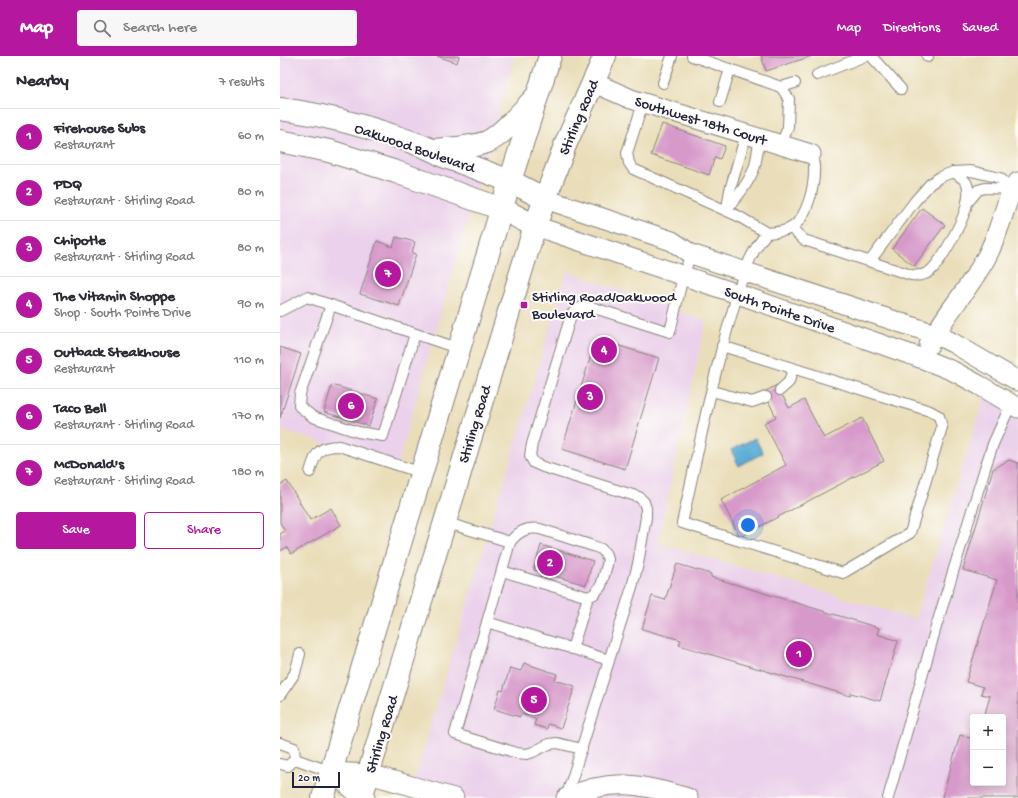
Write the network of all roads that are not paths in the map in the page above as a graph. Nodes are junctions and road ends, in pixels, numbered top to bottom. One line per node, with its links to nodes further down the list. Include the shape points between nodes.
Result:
1 (550, 56): 14 (main road)
2 (605, 56): 9 (main road, Stirling Road)
3 (672, 56): 10 (lane)
4 (692, 56): 7 (lane)
5 (865, 56): 8 (lane)
6 (871, 56): 13 (lane)
7 (730, 69): 12 (lane); 16 (lane)
8 (817, 76)
9 (592, 82): 15 (street, Southwest 18th Court); 26 (main road, Stirling Road)
10 (663, 83)
11 (795, 83): 12 (lane)
12 (781, 87): 20 (lane, via 789,99 788,127)
13 (901, 88)
14 (537, 96): 21 (main road, via 499,135 488,141 470,147); 24 (main road)
15 (643, 102): 18 (street, Southwest 18th Court); 29 (lane, via 627,153 633,169)
16 (720, 102)
17 (280, 109): 21 (main road, Oakwood Boulevard, via 372,129)
18 (753, 136): 20 (street, Southwest 18th Court); 29 (lane, via 730,190); 29 (lane, via 755,166 741,193)
19 (280, 141): 28 (main road, Oakwood Boulevard, via 329,151)
20 (781, 145): 22 (street, Southwest 18th Court)
21 (433, 150): 24 (main road, Oakwood Boulevard)
22 (811, 154): 31 (lane, via 814,164 812,192 799,221)
23 (953, 172): 25 (lane, via 971,171 1000,178); 27 (lane, via 967,185); 34 (lane, via 930,184)
24 (510, 181): 26 (main road, Oakwood Boulevard); 28 (main road)
25 (1015, 186): 27 (lane, via 978,190); 41 (street, via 981,268)
26 (545, 199): 30 (main road, Stirling Road); 33 (street, South Pointe Drive, via 672,241)
27 (967, 203): 34 (lane, via 947,248 930,271 923,275 911,275)
28 (502, 209): 30 (main road, Oakwood Boulevard); 43 (main road)
29 (726, 210): 32 (lane)
30 (535, 226): 36 (street, South Pointe Drive); 53 (main road, Stirling Road)
31 (792, 228): 32 (lane); 34 (lane, via 804,240)
32 (767, 233): 35 (lane, via 759,242)
33 (691, 254): 35 (street, South Pointe Drive); 36 (lane)
34 (870, 262)
35 (745, 272): 37 (lane); 41 (street, South Pointe Drive)
36 (683, 276): 37 (street, South Pointe Drive); 60 (lane, via 670,332 591,307 583,306 571,315 532,444 530,456 534,463 640,497 644,502 646,517 638,564)
37 (738, 294): 42 (lane); 44 (street, South Pointe Drive)
38 (331, 305): 39 (lane, via 307,297); 40 (lane); 40 (lane, via 300,394 299,406 313,417 358,432 384,436)
39 (280, 311)
40 (415, 334): 43 (lane)
41 (935, 334): 44 (street); 46 (street, South Pointe Drive)
42 (722, 346): 45 (lane); 48 (lane)
43 (460, 349): 52 (main road)
44 (923, 359): 50 (street, South Pointe Drive, via 953,371)
45 (793, 368): 47 (lane, via 789,382); 48 (lane, via 930,410 939,416 942,427 910,533 843,573 682,523)
46 (1018, 381)
47 (780, 390)
48 (712, 392): 49 (lane, via 752,402)
49 (766, 397)
50 (1015, 406): 73 (lane, via 993,444 985,468 936,627)
51 (310, 472): 52 (lane, via 318,452 329,446 339,446)
52 (422, 473): 66 (main road)
53 (444, 522): 54 (lane); 67 (main road, Stirling Road)
54 (510, 542): 55 (lane); 56 (lane, via 523,530 531,528 601,549 608,559 607,565 601,586)
55 (502, 571): 56 (lane); 57 (lane)
56 (588, 597): 58 (lane)
57 (487, 622): 58 (lane); 63 (lane, via 455,734 517,753 526,754 557,743)
58 (572, 649): 60 (lane)
59 (300, 654): 61 (lane, via 295,673)
60 (609, 660): 63 (lane)
61 (280, 695)
62 (280, 743): 64 (lane, via 294,748)
63 (582, 749): 71 (lane)
64 (295, 759): 65 (lane, via 288,766); 66 (lane)
65 (280, 764)
66 (332, 772): 67 (street); 68 (main road); 69 (street)
67 (369, 774): 69 (main road, Stirling Road); 70 (street)
68 (323, 798)
69 (363, 798)
70 (454, 798)
71 (566, 798): 72 (street, via 596,787 630,784)
72 (688, 798)
73 (888, 798)

